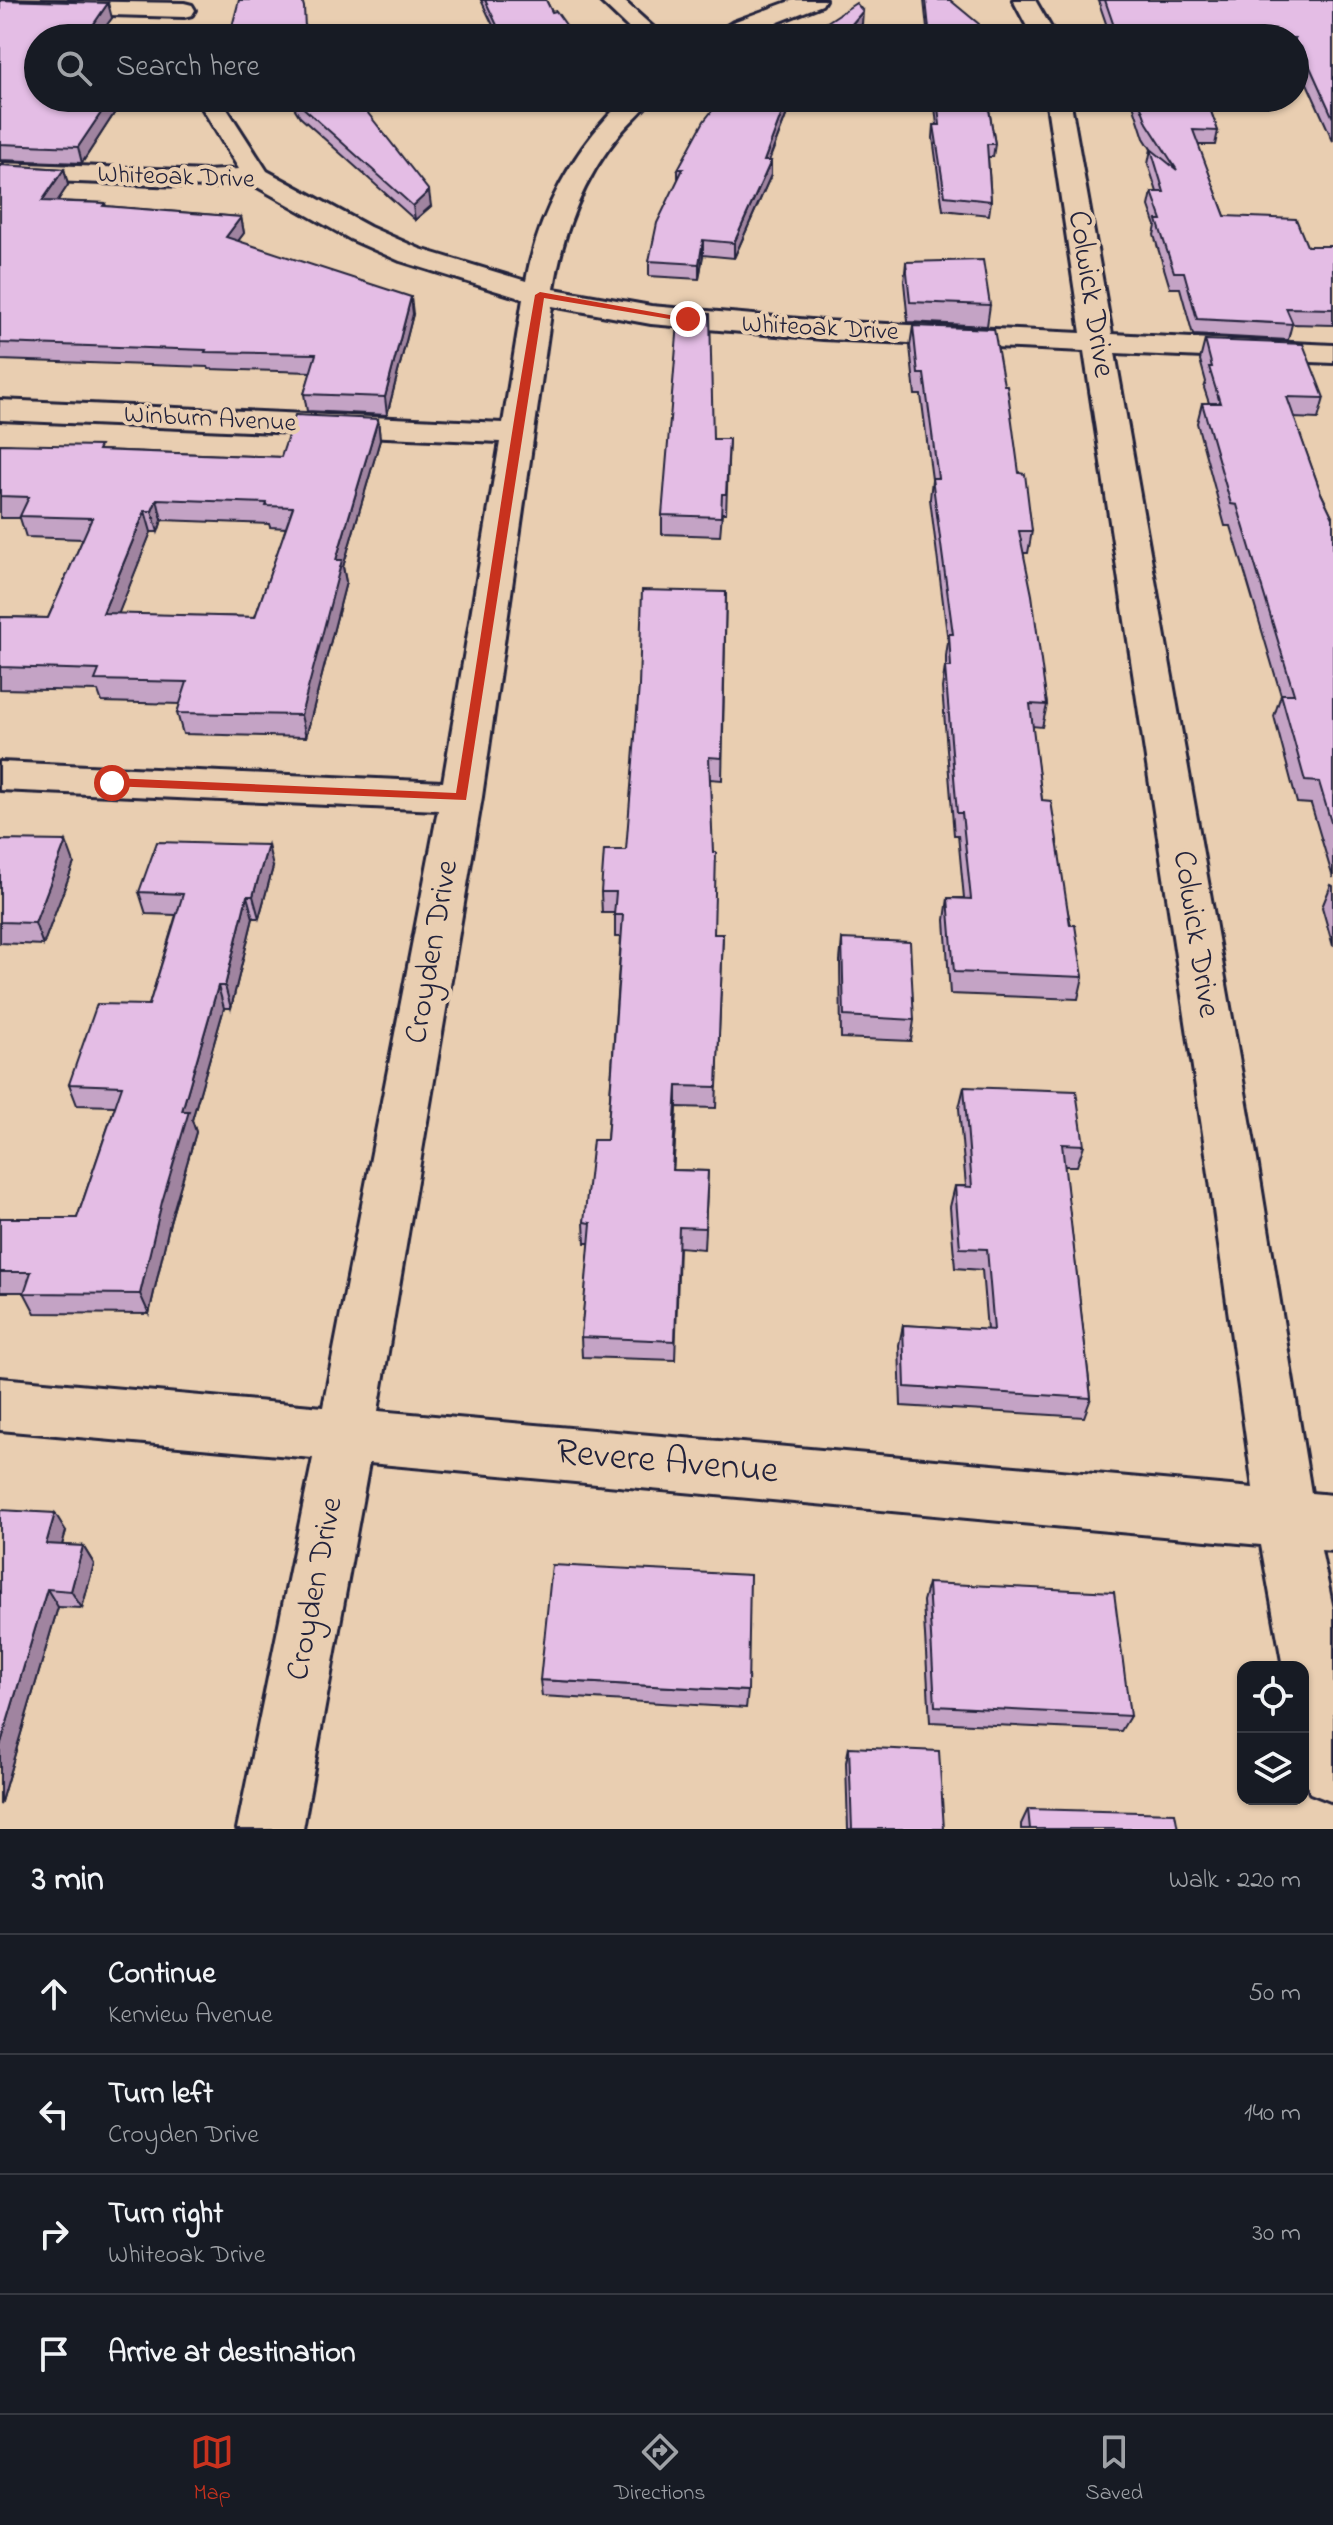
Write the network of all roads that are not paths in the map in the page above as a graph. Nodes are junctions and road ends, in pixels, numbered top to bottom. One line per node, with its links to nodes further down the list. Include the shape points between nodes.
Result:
1 (610, 0): 6 (street)
2 (814, 0): 7 (street)
3 (1024, 0): 8 (street)
4 (0, 5): 5 (street)
5 (184, 5)
6 (637, 24)
7 (749, 24)
8 (1037, 24)
9 (217, 112): 13 (street)
10 (625, 112): 14 (street, Croyden Drive, via 566,196 546,248)
11 (1060, 112): 15 (street, Colwick Drive)
12 (0, 171): 13 (street, Whiteoak Drive)
13 (257, 176): 14 (street, Whiteoak Drive, via 410,255)
14 (540, 295): 15 (street, Whiteoak Drive, via 745,325); 18 (street, Croyden Drive)
15 (1099, 343): 16 (street, Whiteoak Drive); 23 (street, Colwick Drive, via 1229,1144)
16 (1333, 354)
17 (0, 410): 18 (street, Winburn Avenue)
18 (516, 433): 20 (street, Croyden Drive)
19 (0, 776): 20 (street)
20 (461, 797): 22 (street, Croyden Drive)
21 (0, 1404): 22 (street, Revere Avenue)
22 (346, 1434): 23 (street, Revere Avenue); 25 (street, Croyden Drive)
23 (1309, 1521): 24 (street, Colwick Drive)
24 (1333, 1770)
25 (270, 1829)

